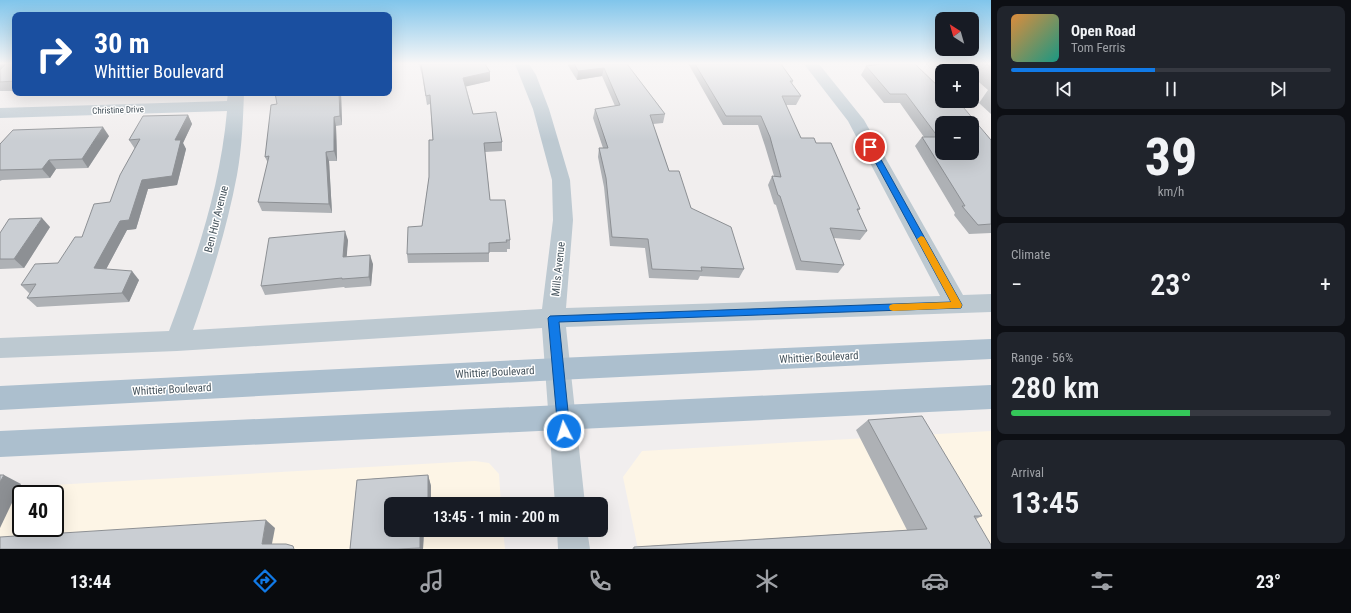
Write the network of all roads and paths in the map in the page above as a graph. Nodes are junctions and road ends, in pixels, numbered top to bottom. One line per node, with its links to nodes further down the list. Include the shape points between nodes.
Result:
1 (534, 90): 7 (street, Mills Avenue, via 560,180 563,220)
2 (832, 90): 6 (street, via 856,120)
3 (236, 100): 4 (street, Christine Drive); 8 (street, Ben Hur Avenue, via 233,138 224,190 204,267)
4 (0, 113)
5 (991, 303): 6 (street)
6 (957, 305): 7 (street)
7 (553, 318): 8 (street); 11 (street, Mills Avenue)
8 (177, 341): 9 (street)
9 (0, 348)
10 (991, 349): 11 (main road, Whittier Boulevard)
11 (558, 369): 12 (main road, Whittier Boulevard); 14 (street, Mills Avenue)
12 (0, 398)
13 (991, 398): 14 (main road)
14 (563, 418): 15 (main road); 16 (street, Mills Avenue)
15 (0, 444)
16 (569, 497)
17 (573, 537): 18 (street)
18 (574, 549)

